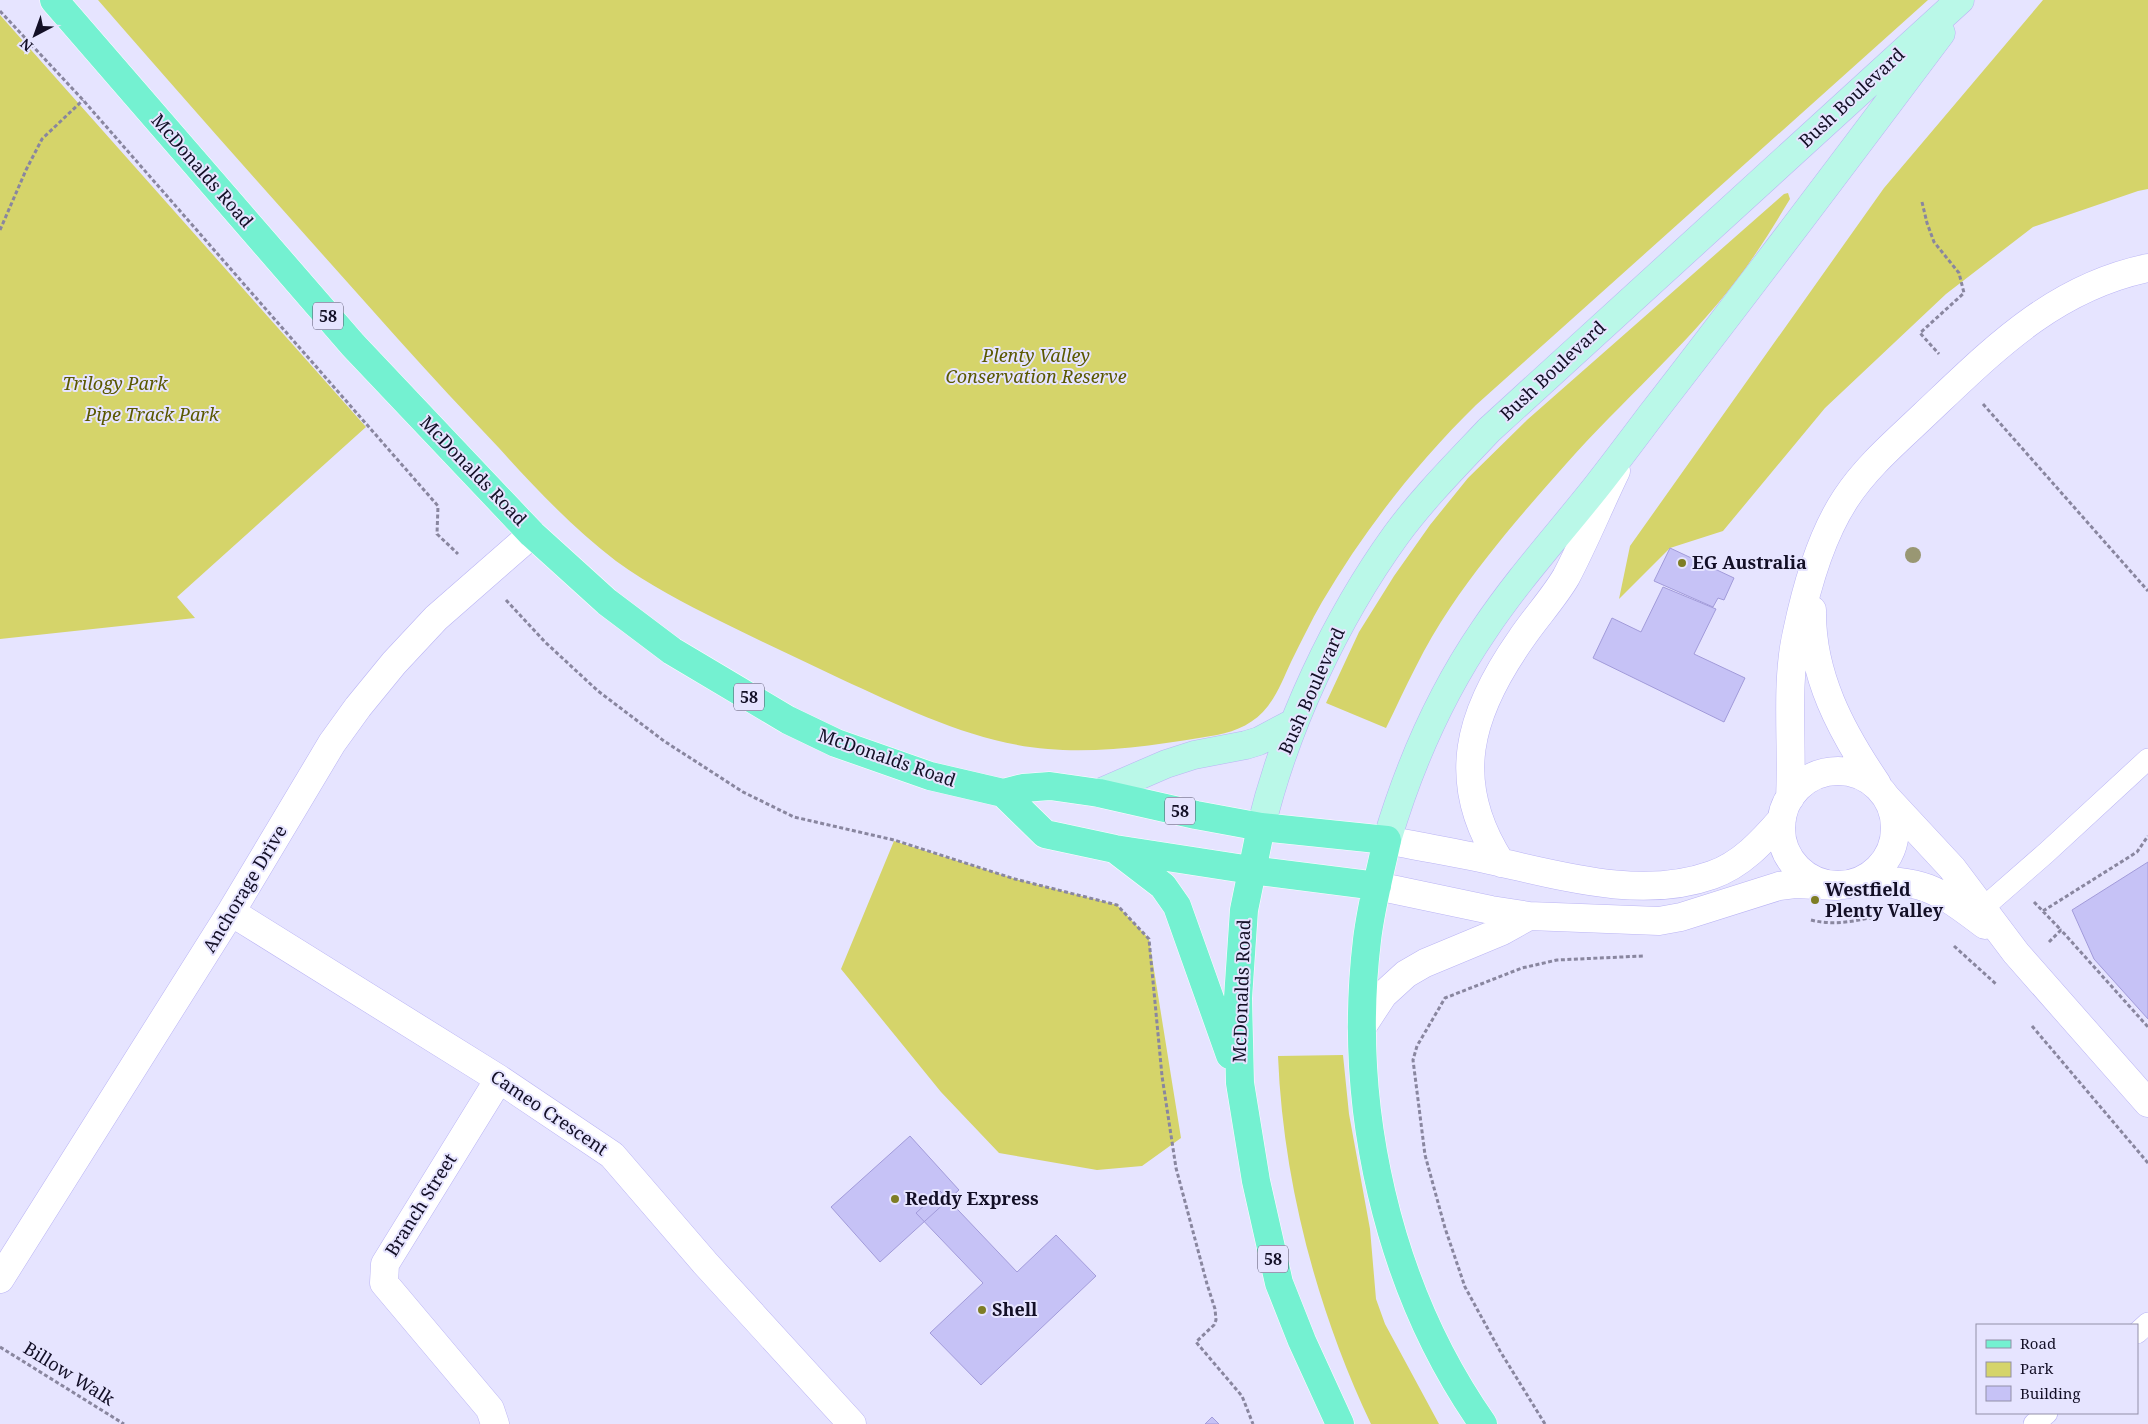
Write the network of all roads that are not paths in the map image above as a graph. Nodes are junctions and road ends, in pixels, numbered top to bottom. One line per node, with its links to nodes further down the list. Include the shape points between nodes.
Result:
1 (54, 0): 6 (main road, McDonalds Road / 58, via 353,345)
2 (1960, 0): 8 (main road, Bush Boulevard, via 1503,417 1439,484 1396,535 1361,588)
3 (1965, 0): 5 (main road, Bush Boulevard, via 1769,264)
4 (2148, 268): 7 (street, via 2112,278 2058,302 2016,330 1877,460 1846,498)
5 (1627, 447): 15 (main road, Bush Boulevard, via 1515,585 1482,632 1428,731 1405,783); 17 (street, via 1565,578 1499,673 1477,720 1470,762 1474,807)
6 (532, 534): 10 (main road, McDonalds Road / 58, via 607,602 672,651 788,720 836,743 930,776); 22 (street, Anchorage Drive, via 436,618 358,707 332,744)
7 (1817, 564): 12 (street, via 1811,623 1816,662 1840,724); 13 (street, via 1792,657)
8 (1293, 724): 11 (main road, via 1259,741 1166,764); 14 (main road, Bush Boulevard, via 1271,784)
9 (2148, 760): 21 (lane)
10 (1003, 793): 11 (main road, McDonalds Road / 58, via 1050,786); 16 (main road, 58, via 1045,834)
11 (1099, 793): 14 (main road, McDonalds Road / 58)
12 (1885, 795): 13 (street, via 1858,775 1828,772 1797,788); 19 (street, via 1895,825 1890,852 1882,864); 21 (street, via 1952,868)
13 (1786, 808): 17 (street, via 1761,843 1742,859 1712,875 1693,880 1640,886 1614,885); 19 (street, via 1783,844 1795,865 1814,880)
14 (1261, 827): 15 (main road, 58); 18 (main road, 58)
15 (1387, 840): 17 (street); 20 (main road)
16 (1115, 849): 18 (main road, 58); 27 (main road, 58, via 1163,886 1177,906)
17 (1501, 863)
18 (1251, 870): 20 (main road, 58); 27 (main road, McDonalds Road / 58, via 1244,910 1238,998)
19 (1849, 884): 23 (street, via 1779,886 1659,921); 24 (street, via 1885,880 1915,883 1936,890 1987,926)
20 (1377, 886): 23 (street); 25 (main road, via 1367,942)
21 (1983, 908): 24 (street)
22 (231, 912): 26 (street, Cameo Crescent); 29 (street, Anchorage Drive)
23 (1529, 916): 25 (street, via 1406,974 1382,995)
24 (2020, 958): 28 (street)
25 (1362, 1027): 36 (main road, via 1371,1135 1395,1241 1418,1304 1444,1360)
26 (499, 1079): 33 (street, Branch Street, via 385,1264 384,1283 490,1409); 34 (street, Cameo Crescent, via 612,1155 705,1263)
27 (1240, 1083): 35 (main road, McDonalds Road / 58, via 1256,1182 1279,1283)
28 (2148, 1103)
29 (0, 1279)
30 (2148, 1323): 31 (lane)
31 (2138, 1332)
32 (2046, 1414): 37 (lane)
33 (495, 1424)
34 (852, 1424)
35 (1340, 1424)
36 (1483, 1424)
37 (2034, 1424)

